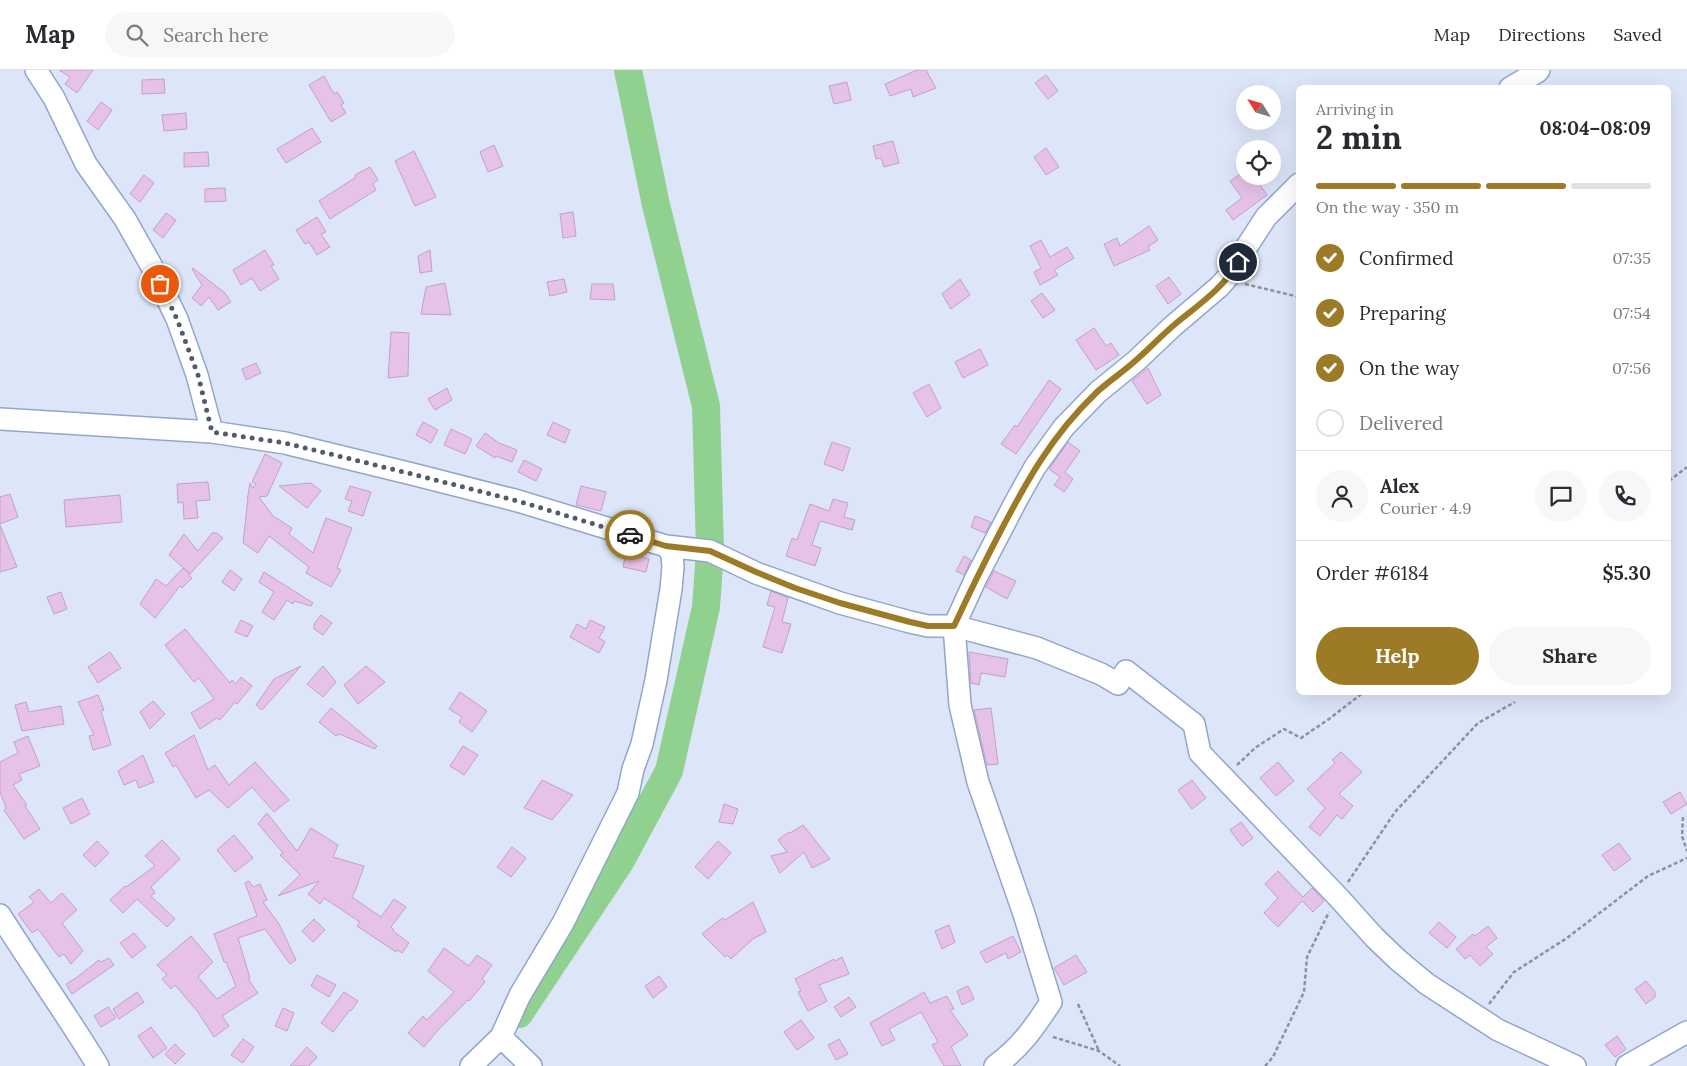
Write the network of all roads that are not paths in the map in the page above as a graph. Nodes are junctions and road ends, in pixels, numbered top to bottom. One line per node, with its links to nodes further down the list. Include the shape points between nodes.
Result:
1 (36, 70): 6 (street, via 54,98 86,164 125,219 177,319 198,375)
2 (1539, 71): 3 (street)
3 (1515, 85)
4 (1296, 187): 8 (street, via 1266,217 1226,279 1098,392 1064,427 1035,467 1016,501)
5 (0, 420): 6 (street)
6 (212, 432): 7 (street, via 285,443 412,474 518,501)
7 (666, 546): 8 (street, via 710,551 764,576 840,603 928,626); 11 (street, via 672,554 673,567 669,598 656,680 628,793 562,923 520,995)
8 (954, 626): 15 (street, via 960,705 978,782 1052,1002 1029,1035); 16 (street, via 1037,648 1118,684 1126,671 1194,724 1200,753 1398,960 1427,984 1498,1030)
9 (0, 915): 12 (street)
10 (1687, 1032): 17 (street)
11 (501, 1037): 13 (street); 14 (street)
12 (98, 1066)
13 (470, 1066)
14 (531, 1066)
15 (994, 1066)
16 (1575, 1066)
17 (1627, 1066)

